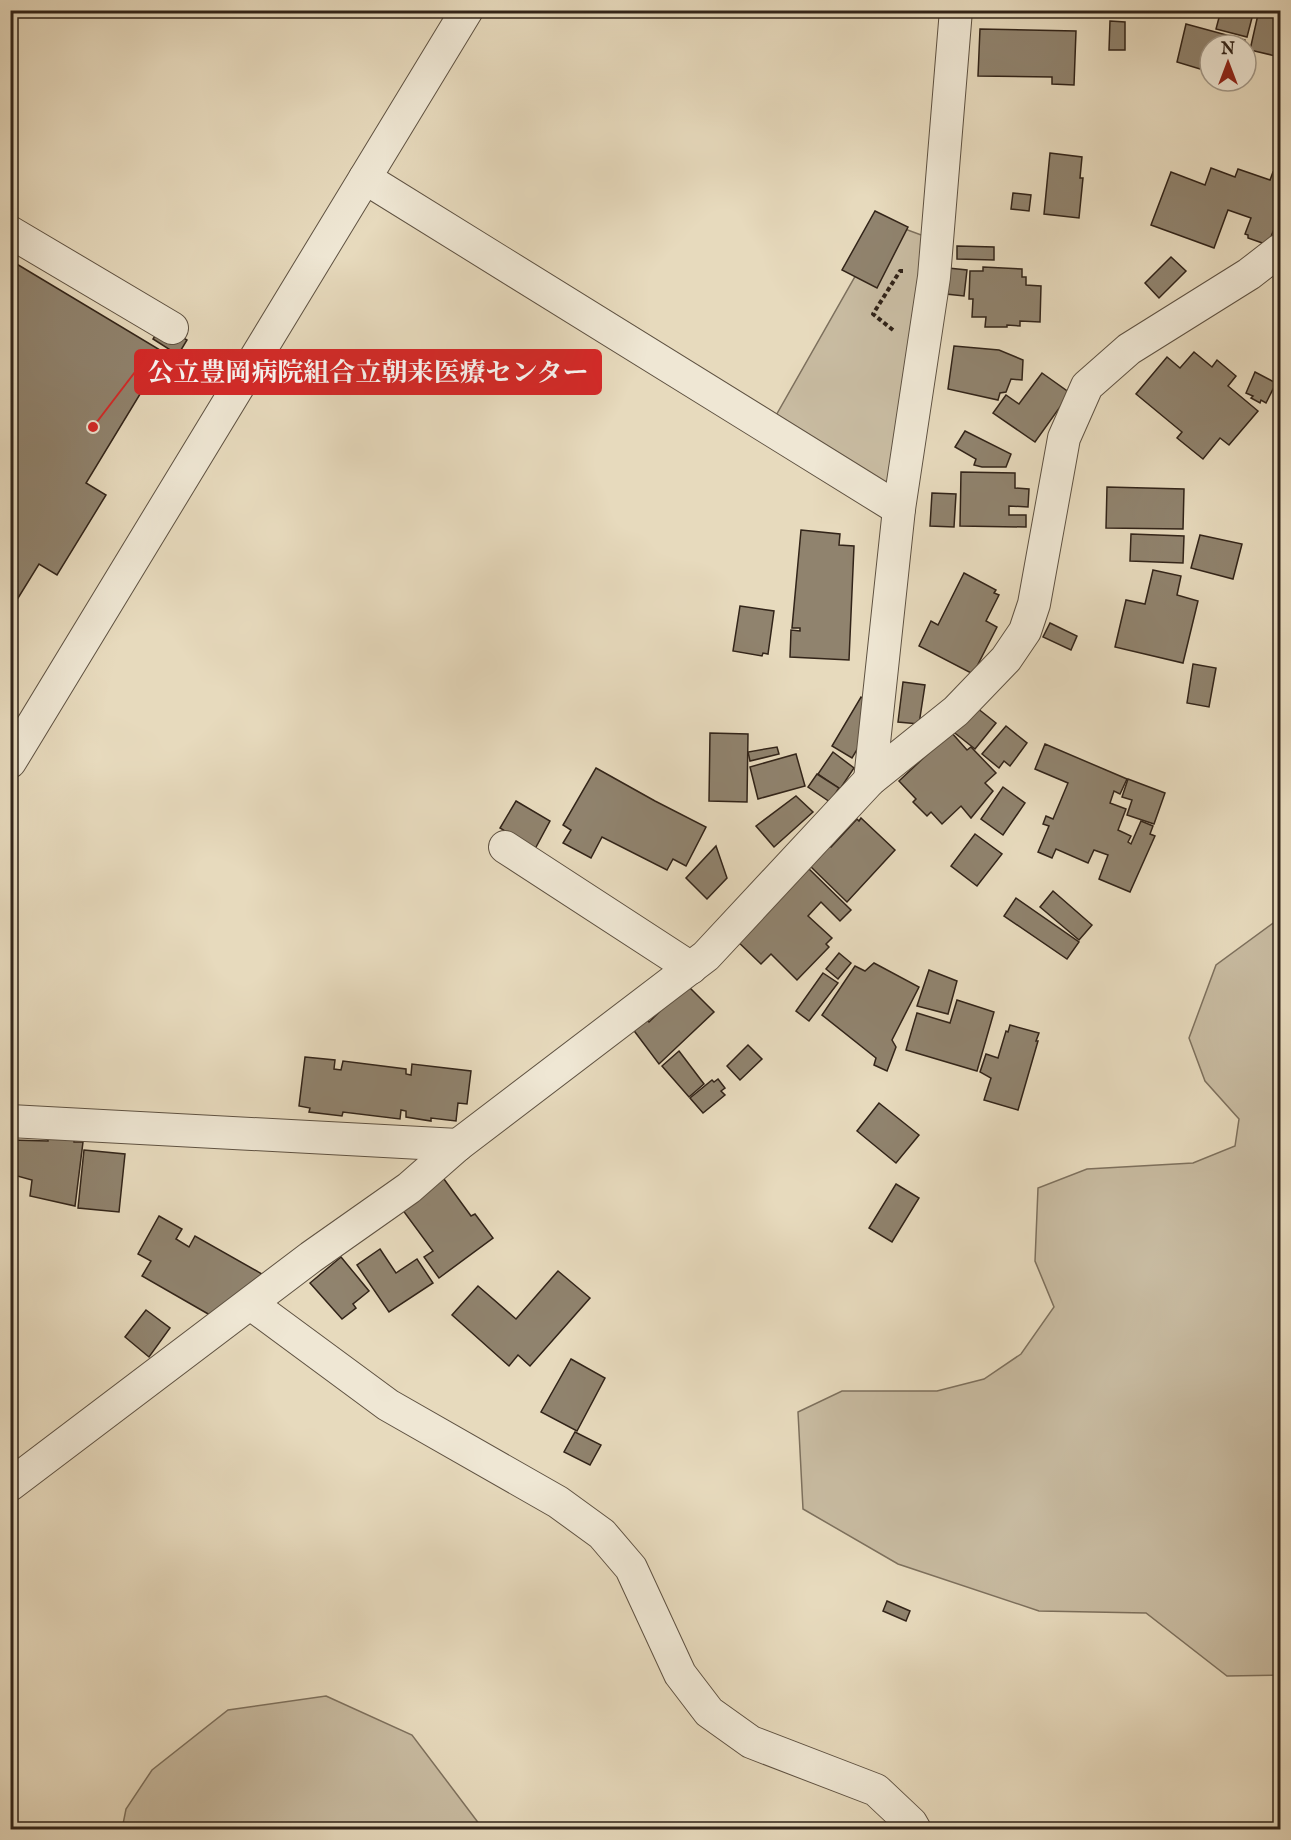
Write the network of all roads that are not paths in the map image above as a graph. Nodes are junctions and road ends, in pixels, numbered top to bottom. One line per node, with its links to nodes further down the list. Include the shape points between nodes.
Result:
1 (467, 10): 3 (street)
2 (956, 10): 7 (street, via 934,277)
3 (365, 178): 7 (street); 8 (street)
4 (10, 232): 6 (street)
5 (1281, 250): 9 (street, via 1129,349 1087,386 1064,438 1034,604 1025,631 1006,659 956,711)
6 (172, 328)
7 (899, 509): 9 (street)
8 (10, 762)
9 (870, 780): 11 (street)
10 (505, 847): 11 (street)
11 (691, 968): 13 (street)
12 (10, 1121): 13 (street)
13 (458, 1145): 14 (street, via 410,1188)
14 (251, 1304): 15 (street); 16 (street, via 388,1405 558,1502 602,1534 631,1568 680,1674 710,1712 752,1742 876,1790)
15 (10, 1485)
16 (915, 1830)

